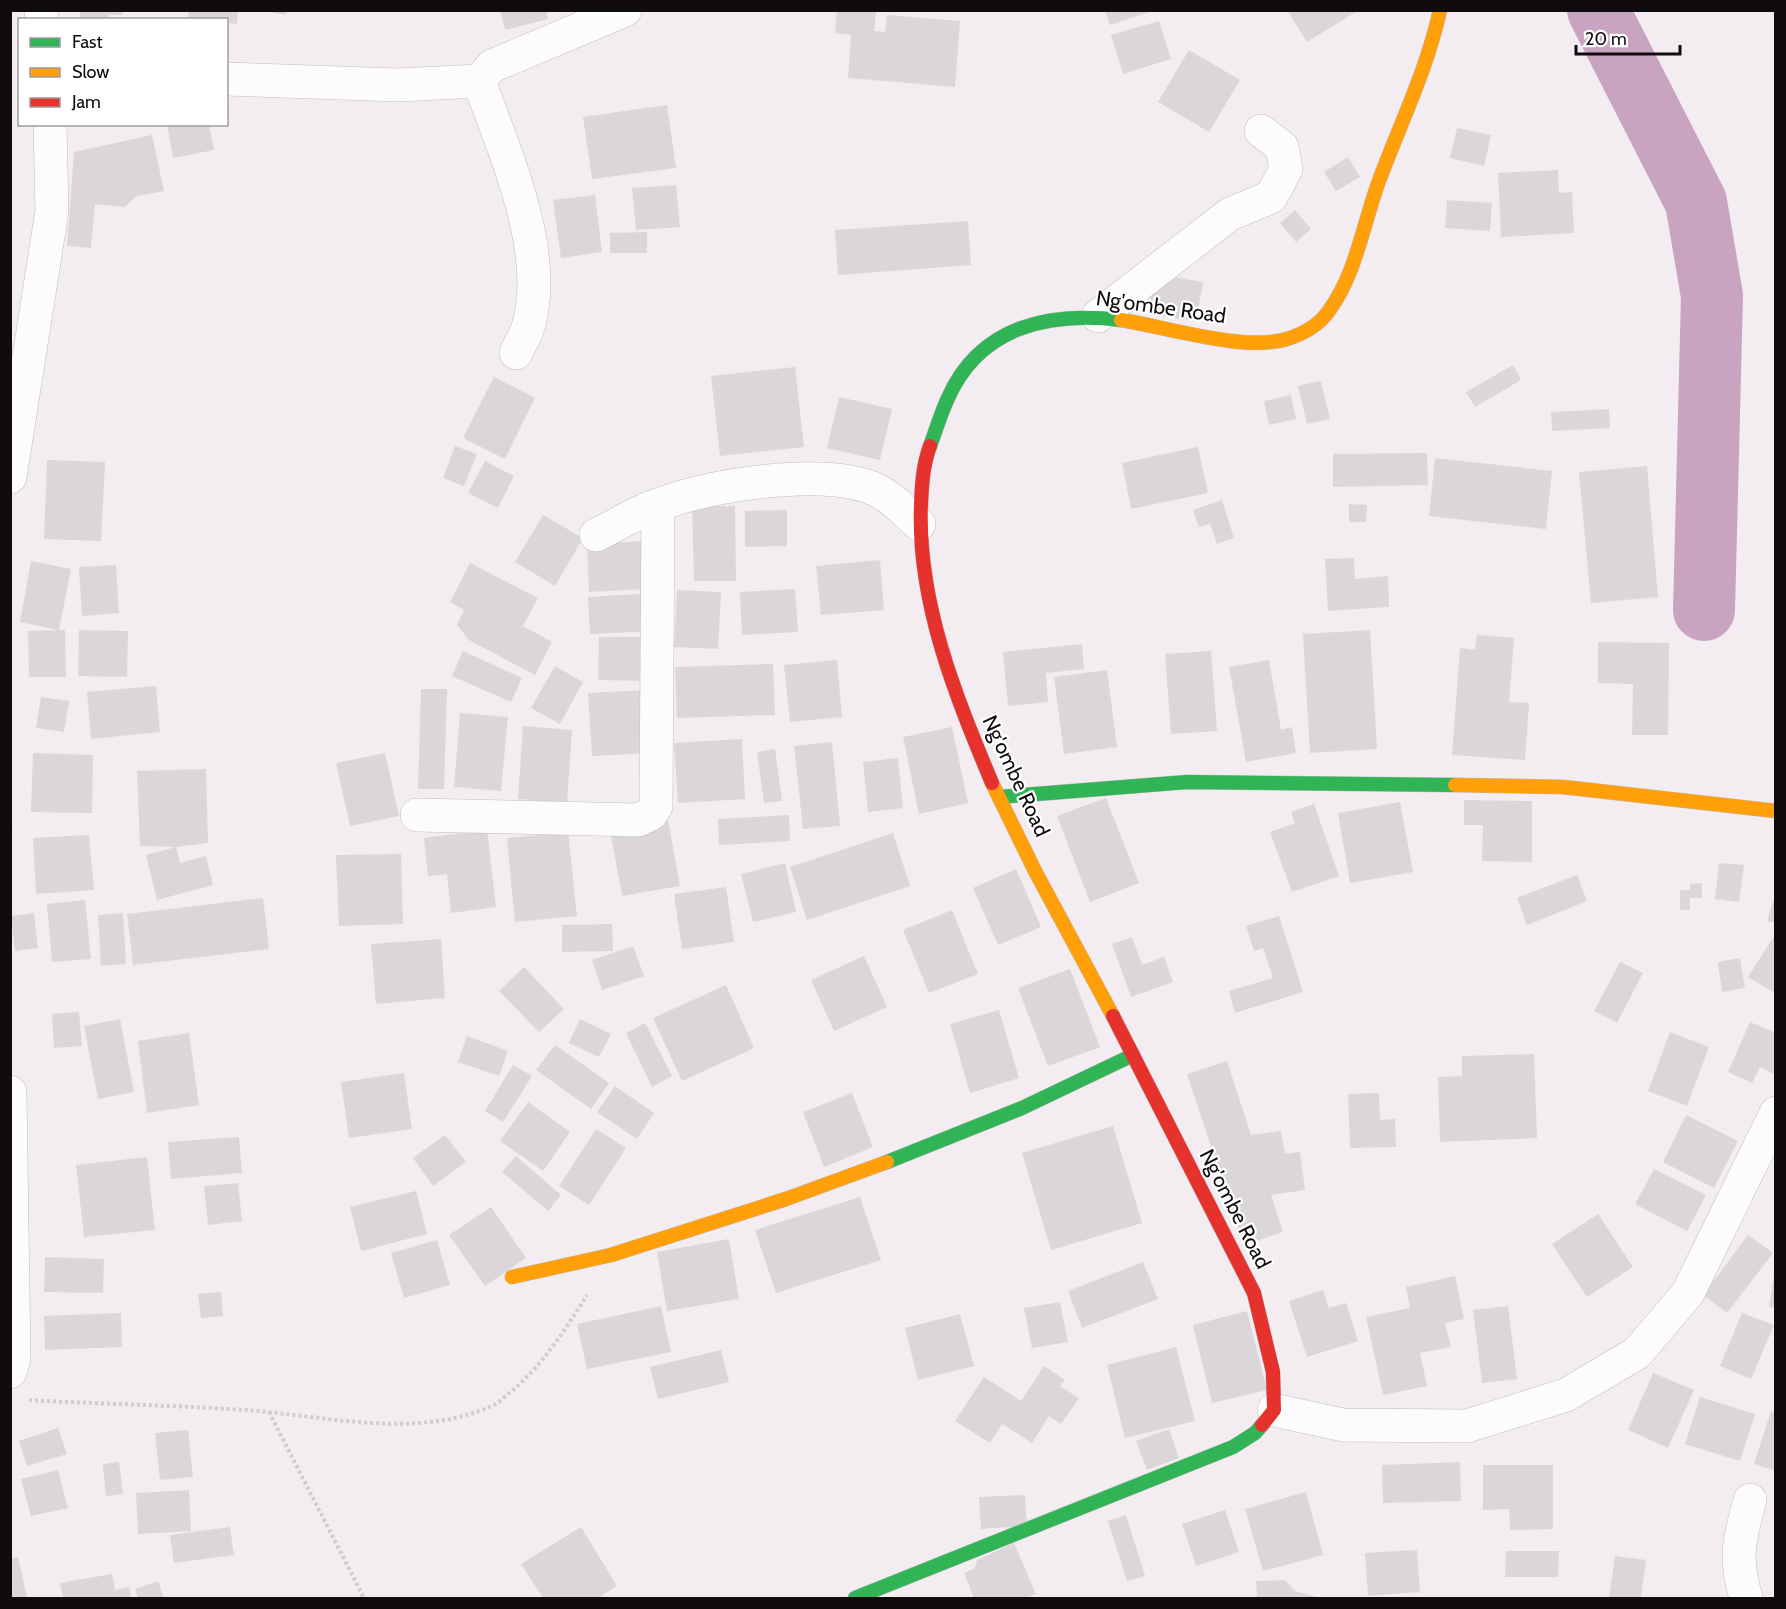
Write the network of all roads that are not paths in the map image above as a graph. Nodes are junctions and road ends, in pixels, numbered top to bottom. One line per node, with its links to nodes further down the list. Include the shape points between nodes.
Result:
1 (625, 10): 4 (street, via 492,66)
2 (1440, 10): 7 (street, Ng'ombe Road, via 1426,62 1345,281 1328,315 1301,335 1269,343)
3 (228, 79): 4 (street, via 398,85)
4 (479, 81): 8 (street, via 525,206 535,288 529,325)
5 (50, 126): 9 (street, via 52,211)
6 (1260, 131): 7 (street, via 1282,147 1286,169 1271,197 1230,214)
7 (1098, 316): 11 (street, Ng'ombe Road, via 1046,321 1006,334 968,365 936,418 923,470)
8 (516, 353)
9 (10, 477)
10 (658, 505): 11 (street, via 732,487 801,479 839,480 868,487 892,499); 12 (street); 15 (street, via 656,806 651,814 638,820)
11 (919, 524): 13 (street, Ng'ombe Road, via 931,614 951,682)
12 (596, 535)
13 (999, 797): 14 (street, via 1187,782 1563,786); 16 (street, Ng'ombe Road)
14 (1776, 811)
15 (417, 815)
16 (1133, 1055): 19 (street, via 954,1137 764,1207 611,1255); 21 (street, Ng'ombe Road, via 1254,1293 1273,1372)
17 (10, 1092): 20 (street)
18 (1776, 1113): 21 (street, via 1688,1293 1637,1353 1566,1395 1467,1426 1343,1425)
19 (512, 1277)
20 (16, 1386)
21 (1274, 1410): 23 (street, via 1255,1433 1233,1447)
22 (1750, 1500): 24 (street, via 1737,1547)
23 (855, 1599)
24 (1746, 1599)

